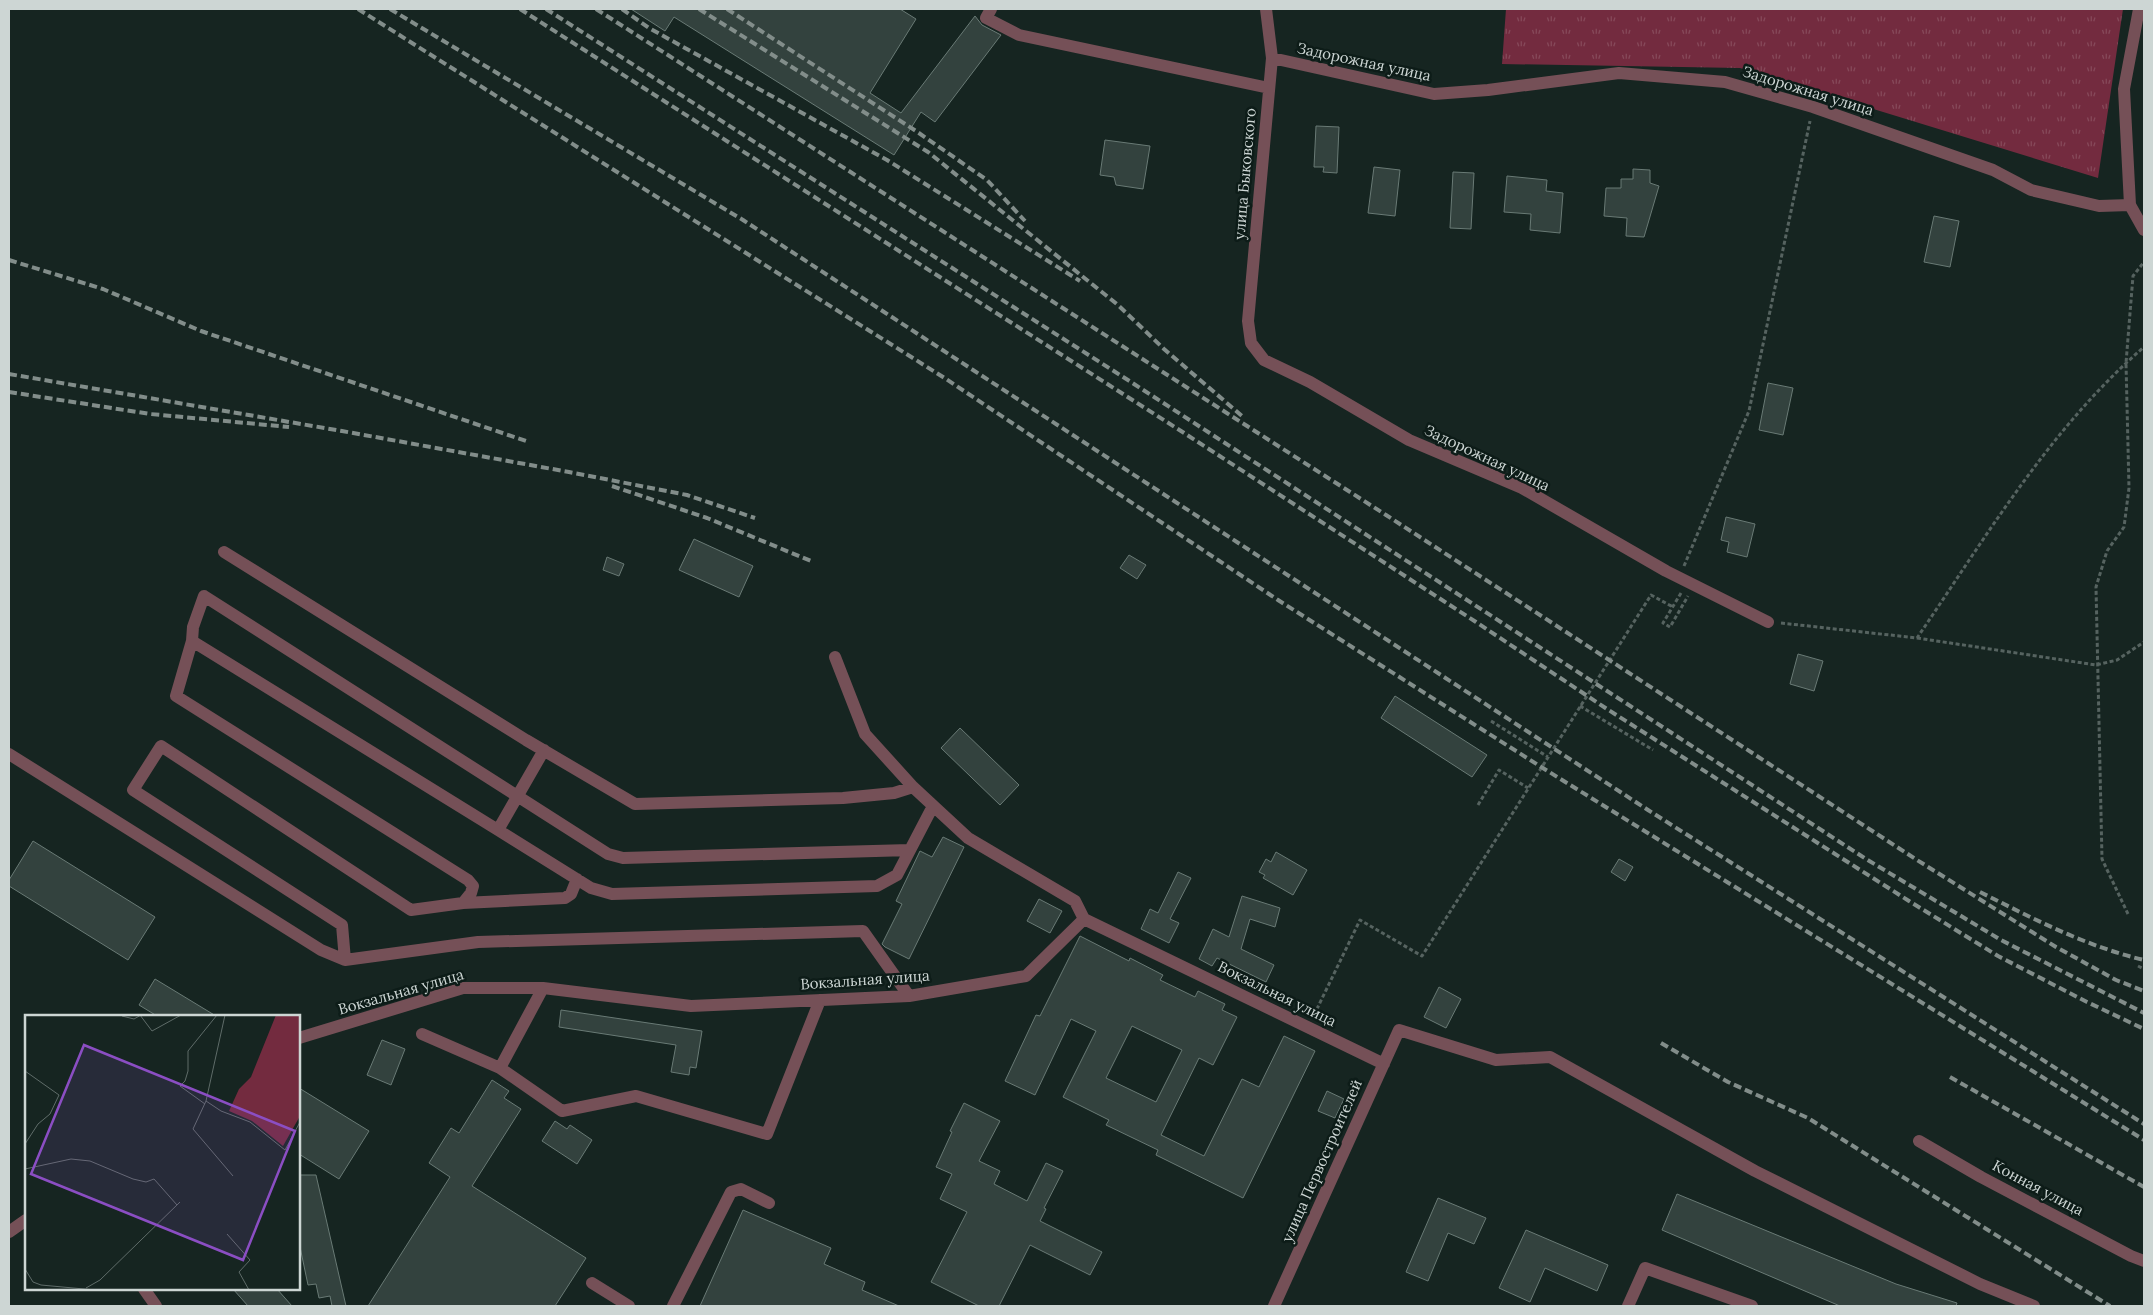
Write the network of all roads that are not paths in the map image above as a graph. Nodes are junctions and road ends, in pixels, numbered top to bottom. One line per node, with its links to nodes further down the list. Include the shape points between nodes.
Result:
1 (1266, 9): 4 (street, улица Быковского)
2 (2139, 9): 6 (street, via 2124,89)
3 (988, 13): 5 (street, via 1019,35)
4 (1272, 58): 5 (street, улица Быковского); 6 (street, Задорожная улица, via 1434,94 1619,73 1725,82 1993,170 2031,190 2099,206)
5 (1269, 88): 8 (street, улица Быковского, via 1248,320)
6 (2130, 205): 7 (street)
7 (2144, 230)
8 (1251, 343): 10 (street, Задорожная улица, via 1264,360 1310,382 1409,440 1522,488 1686,584)
9 (224, 552): 13 (street)
10 (1768, 622)
11 (192, 641): 16 (street, via 192,627 204,596); 18 (street); 21 (street, via 176,696 468,880 473,886)
12 (835, 657): 15 (street, via 865,734)
13 (544, 750): 15 (street, via 635,804 843,798 894,793); 16 (street)
14 (9, 754): 23 (street, via 321,950)
15 (913, 787): 17 (street)
16 (517, 798): 18 (street); 19 (street, via 608,854 623,858)
17 (934, 806): 19 (street); 22 (street, via 968,838 1075,901)
18 (498, 830): 20 (street)
19 (910, 850): 20 (street, via 897,875 877,886 612,894 591,888)
20 (577, 879): 21 (street, via 571,894 565,898)
21 (463, 903): 23 (street, via 411,910 161,746 133,790 342,925)
22 (1084, 919): 25 (street, Вокзальная улица, via 1026,976); 29 (street, Вокзальная улица)
23 (345, 960): 25 (street, via 478,942 863,931)
24 (543, 988): 26 (street, Вокзальная улица, via 691,1006); 28 (street, Вокзальная улица, via 464,988); 30 (street)
25 (909, 996): 26 (street, Вокзальная улица)
26 (820, 1000): 30 (street, via 767,1134 636,1096 562,1111)
27 (422, 1034): 30 (street)
28 (300, 1038)
29 (1384, 1064): 41 (street, улица Первостроителей); 44 (street, улица Первостроителей, via 1399,1030 1496,1060 1550,1057 1755,1171 1980,1284)
30 (500, 1068)
31 (1918, 1141): 35 (street, Конная улица)
32 (769, 1203): 40 (street, via 741,1189 731,1192)
33 (25, 1221): 34 (street)
34 (9, 1232)
35 (2144, 1261)
36 (592, 1283): 39 (street)
37 (145, 1290): 38 (street)
38 (156, 1306)
39 (629, 1306)
40 (673, 1306)
41 (1274, 1306)
42 (1628, 1306): 43 (street, via 1645,1268)
43 (1752, 1306)
44 (2034, 1306)

